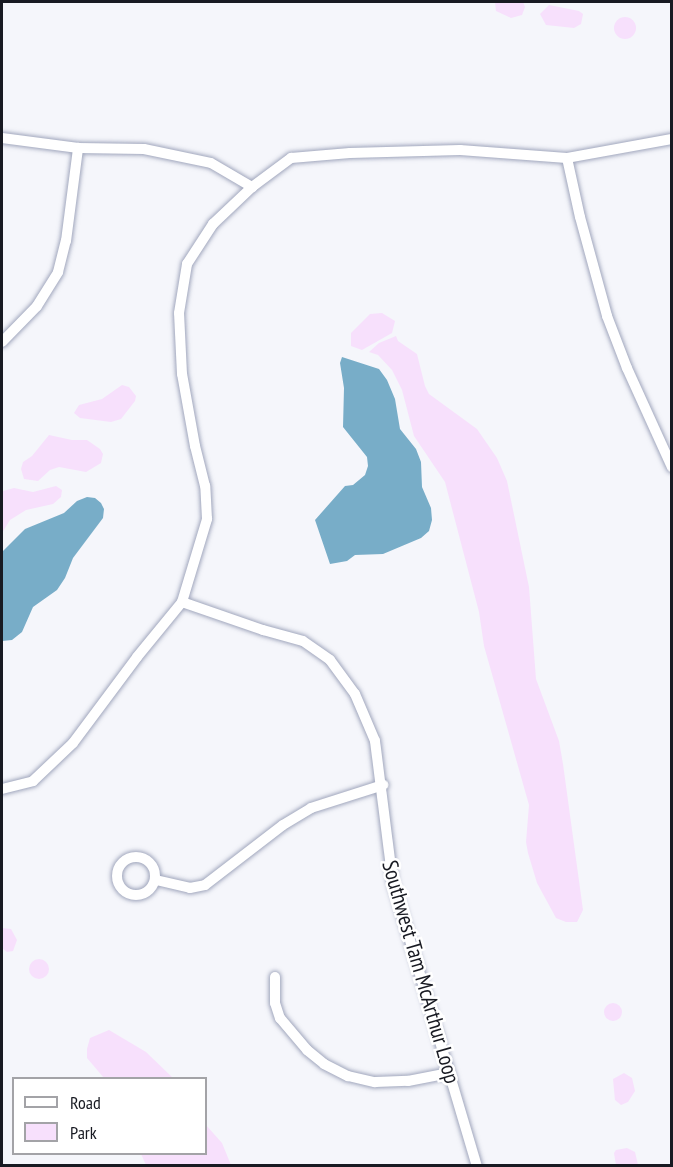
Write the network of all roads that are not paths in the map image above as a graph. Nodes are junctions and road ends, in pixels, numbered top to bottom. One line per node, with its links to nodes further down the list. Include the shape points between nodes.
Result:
1 (2, 138): 3 (street)
2 (672, 139): 4 (street)
3 (78, 148): 5 (street, via 144,149 211,163); 6 (street, via 58,272 37,306)
4 (567, 158): 5 (street, via 460,150 291,158); 7 (street, via 607,315)
5 (252, 187): 8 (street, via 213,224 187,264 179,314 182,374 205,486 207,519)
6 (2, 342)
7 (672, 467)
8 (182, 602): 9 (street, Southwest Tam McArthur Loop, via 303,641 330,660 355,694 375,741); 10 (street, via 73,743 33,781)
9 (382, 784): 11 (street, via 310,808 205,885 190,888); 13 (street, Southwest Tam McArthur Loop, via 393,883)
10 (2, 789)
11 (156, 880)
12 (275, 977): 13 (street, via 274,1003 280,1018 324,1064 348,1076 375,1082)
13 (449, 1073): 14 (street, Southwest Tam McArthur Loop)
14 (477, 1166)

